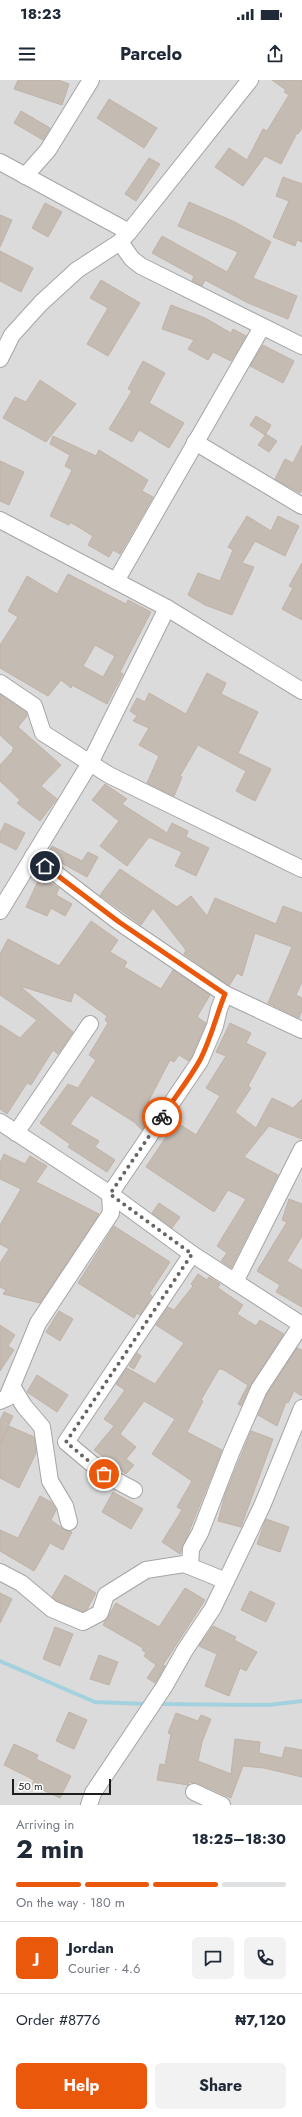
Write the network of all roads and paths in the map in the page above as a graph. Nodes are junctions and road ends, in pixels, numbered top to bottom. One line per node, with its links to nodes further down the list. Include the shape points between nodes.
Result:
1 (91, 80): 4 (street, via 48,150)
2 (250, 80): 5 (street)
3 (0, 162): 4 (street)
4 (25, 176): 5 (street)
5 (124, 237): 6 (street, via 132,259 141,266); 8 (street, via 77,270 41,303 12,335)
6 (262, 327): 7 (street); 9 (street)
7 (302, 346)
8 (0, 359)
9 (195, 442): 10 (street); 12 (street)
10 (302, 506)
11 (0, 520): 12 (street)
12 (116, 581): 13 (street)
13 (167, 608): 15 (street); 16 (street)
14 (0, 683): 16 (street, via 34,706 43,733)
15 (302, 691)
16 (90, 763): 17 (street); 18 (street, via 109,775)
17 (33, 856): 19 (street); 20 (street, via 119,922)
18 (302, 869)
19 (0, 911)
20 (225, 994): 22 (street); 25 (street, via 200,1060)
21 (90, 1024): 23 (street)
22 (302, 1030)
23 (5, 1128): 25 (street)
24 (302, 1149): 27 (street)
25 (110, 1194): 26 (street); 29 (street, via 111,1213 38,1323)
26 (192, 1254): 27 (street); 32 (street, via 66,1442 104,1474)
27 (235, 1282): 28 (street)
28 (302, 1325): 34 (street, via 259,1389 200,1533 191,1549)
29 (12, 1386): 30 (street, via 7,1398); 33 (street, via 24,1406 42,1427 50,1481 65,1506)
30 (0, 1401)
31 (302, 1408): 36 (street, via 262,1506)
32 (134, 1490)
33 (69, 1522)
34 (190, 1566): 35 (street, via 184,1564 146,1570 106,1595 100,1613 83,1622 52,1609 21,1583); 36 (street)
35 (0, 1572)
36 (226, 1581): 38 (street, via 213,1608 93,1793)
37 (194, 1792): 39 (street)
38 (89, 1805)
39 (222, 1805)

